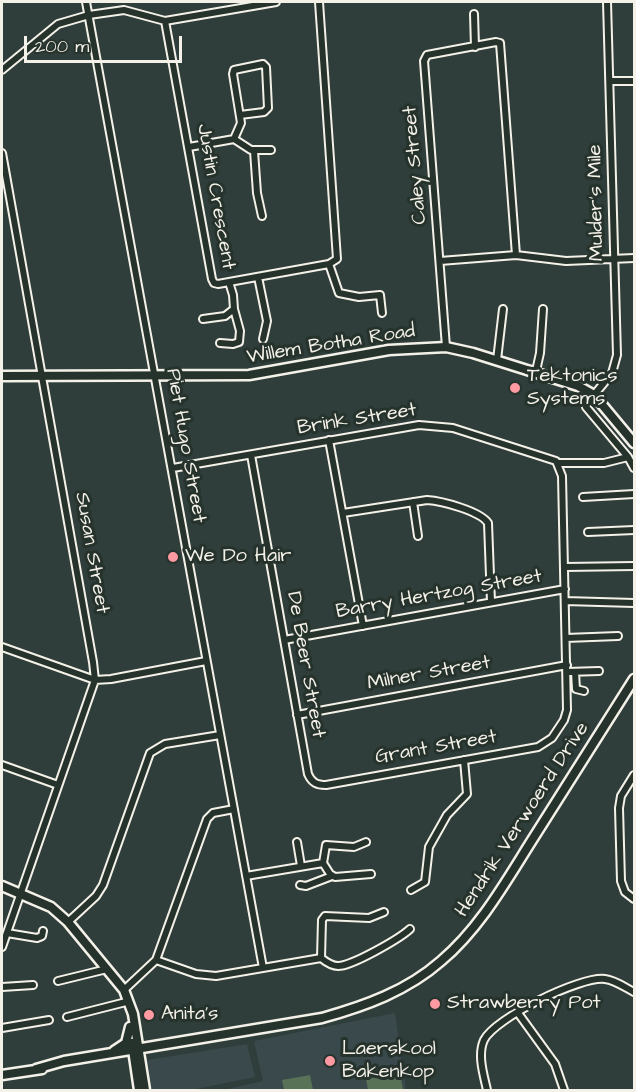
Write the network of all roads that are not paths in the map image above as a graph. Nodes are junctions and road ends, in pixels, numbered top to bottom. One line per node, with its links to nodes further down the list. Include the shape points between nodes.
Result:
1 (86, 2): 5 (street, Piet Hugo Street)
2 (276, 2): 7 (street)
3 (319, 2): 23 (street, via 338,250 337,259)
4 (608, 2): 10 (street, Mulder's Mile)
5 (89, 15): 7 (street, via 124,10); 9 (street, via 58,24); 38 (street, Piet Hugo Street)
6 (474, 15): 8 (street)
7 (165, 21): 14 (street, Justin Crescent)
8 (475, 47): 19 (street, Caley Street, via 500,42); 22 (street, Caley Street, via 430,54 423,60)
9 (2, 70)
10 (611, 81): 11 (street); 21 (street, Mulder's Mile)
11 (634, 81)
12 (240, 115): 12 (street, via 268,108 263,64 234,70); 13 (street, via 240,129)
13 (234, 139): 14 (street); 16 (street)
14 (189, 147): 25 (street, Justin Crescent, via 213,281)
15 (271, 150): 16 (street)
16 (254, 151): 18 (street)
17 (2, 153): 37 (street, Susan Street)
18 (262, 216)
19 (516, 255): 21 (street, via 566,261); 22 (street)
20 (634, 258): 21 (street)
21 (614, 259): 39 (street, Mulder's Mile, via 617,362)
22 (440, 261): 33 (street, Caley Street)
23 (328, 264): 24 (street, Justin Crescent); 29 (street, via 339,292 359,297 380,295)
24 (258, 277): 25 (street, Justin Crescent); 31 (street, via 267,321)
25 (229, 282): 26 (street)
26 (234, 309): 30 (street, via 225,316); 32 (street, via 239,342)
27 (503, 309): 34 (street)
28 (543, 309): 35 (street)
29 (382, 313)
30 (203, 319)
31 (263, 339)
32 (220, 343)
33 (446, 347): 34 (street, Willem Botha Road); 38 (street, Willem Botha Road, via 389,350 249,375)
34 (497, 360): 35 (street, Willem Botha Road)
35 (536, 371): 39 (street, Willem Botha Road)
36 (2, 376): 37 (street, Willem Botha Road)
37 (43, 376): 38 (street, Willem Botha Road); 71 (street, Susan Street)
38 (155, 376): 46 (street, Piet Hugo Street)
39 (594, 395): 42 (street, Willem Botha Road)
40 (586, 407): 44 (street)
41 (329, 440): 43 (street, Brink Street); 45 (street, Brink Street, via 437,425); 51 (street)
42 (634, 443)
43 (251, 455): 46 (street, Brink Street); 64 (street, De Beer Street)
44 (628, 457): 45 (street, via 604,463); 47 (street)
45 (558, 463): 56 (street, via 562,476)
46 (173, 468): 66 (street, Piet Hugo Street)
47 (634, 468)
48 (634, 494): 49 (street)
49 (583, 496)
50 (413, 502): 51 (street); 54 (street); 59 (street, via 437,501 486,520)
51 (343, 513): 61 (street)
52 (634, 530): 53 (street)
53 (588, 532)
54 (418, 537)
55 (634, 566): 56 (street)
56 (565, 567): 57 (street)
57 (565, 589): 58 (street); 59 (street, Barry Hertzog Street)
58 (565, 601): 60 (street); 63 (street)
59 (491, 602): 61 (street, Barry Hertzog Street)
60 (634, 603)
61 (363, 626): 64 (street, Barry Hertzog Street)
62 (618, 636): 63 (street)
63 (566, 638): 67 (street)
64 (284, 640): 73 (street, De Beer Street)
65 (2, 647): 71 (street)
66 (206, 661): 71 (street); 74 (street, Piet Hugo Street)
67 (567, 668): 69 (street, Milner Street); 73 (street, Milner Street); 75 (street, Grant Street, via 567,710 552,738 543,745)
68 (599, 671): 69 (street, Milner Street)
69 (575, 672): 72 (street, via 576,689)
70 (634, 679): 113 (street, Hendrik Verwoerd Drive, via 499,892 472,930 440,963 411,983 357,1008)
71 (95, 680): 79 (street, Susan Street)
72 (584, 691)
73 (297, 715): 77 (street, De Beer Street)
74 (220, 735): 80 (street, Piet Hugo Street); 94 (street, via 165,744 150,753 103,885)
75 (464, 760): 77 (street, Grant Street, via 326,785 316,784); 90 (street, via 467,794 447,815 429,847 425,882)
76 (2, 765): 79 (street)
77 (308, 774)
78 (634, 775): 92 (street, via 621,796 619,808 621,881 625,892)
79 (58, 785): 91 (street, Susan Street)
80 (234, 809): 86 (street, Piet Hugo Street); 100 (street, via 213,813 204,824)
81 (297, 842): 84 (street)
82 (366, 842): 83 (street, via 354,847 326,845)
83 (323, 863): 84 (street); 87 (street)
84 (301, 866): 86 (street)
85 (371, 874): 87 (street)
86 (246, 876): 101 (street, Piet Hugo Street)
87 (332, 876): 88 (street)
88 (300, 885)
89 (2, 886): 91 (street)
90 (411, 890)
91 (20, 893): 94 (street, via 51,907); 97 (street, Susan Street)
92 (634, 899)
93 (384, 912): 99 (street, via 369,918 325,916)
94 (68, 922): 102 (street)
95 (410, 929): 99 (street, via 345,965 334,966)
96 (43, 931): 97 (street, via 37,938)
97 (6, 933): 98 (street, Susan Street)
98 (2, 947)
99 (321, 958): 101 (street)
100 (156, 960): 101 (street, via 211,976); 107 (street)
101 (263, 968)
102 (107, 969): 103 (street); 107 (street)
103 (58, 981)
104 (33, 985): 105 (street)
105 (2, 987)
106 (634, 992): 108 (street, via 611,980 596,979 567,987)
107 (125, 996): 109 (street); 111 (street); 113 (street, via 132,1011)
108 (518, 1012): 119 (street, via 492,1031 483,1043); 120 (street, via 555,1064)
109 (67, 1017)
110 (49, 1020): 112 (street)
111 (130, 1027): 113 (street); 114 (street, via 126,1042)
112 (2, 1028)
113 (136, 1052): 114 (street, Hendrik Verwoerd Drive); 115 (street, Hendrik Verwoerd Drive); 117 (street); 118 (street)
114 (105, 1054): 115 (street, Hendrik Verwoerd Drive)
115 (36, 1069): 116 (street, Hendrik Verwoerd Drive)
116 (2, 1075)
117 (138, 1090)
118 (145, 1090)
119 (487, 1090)
120 (564, 1090)

